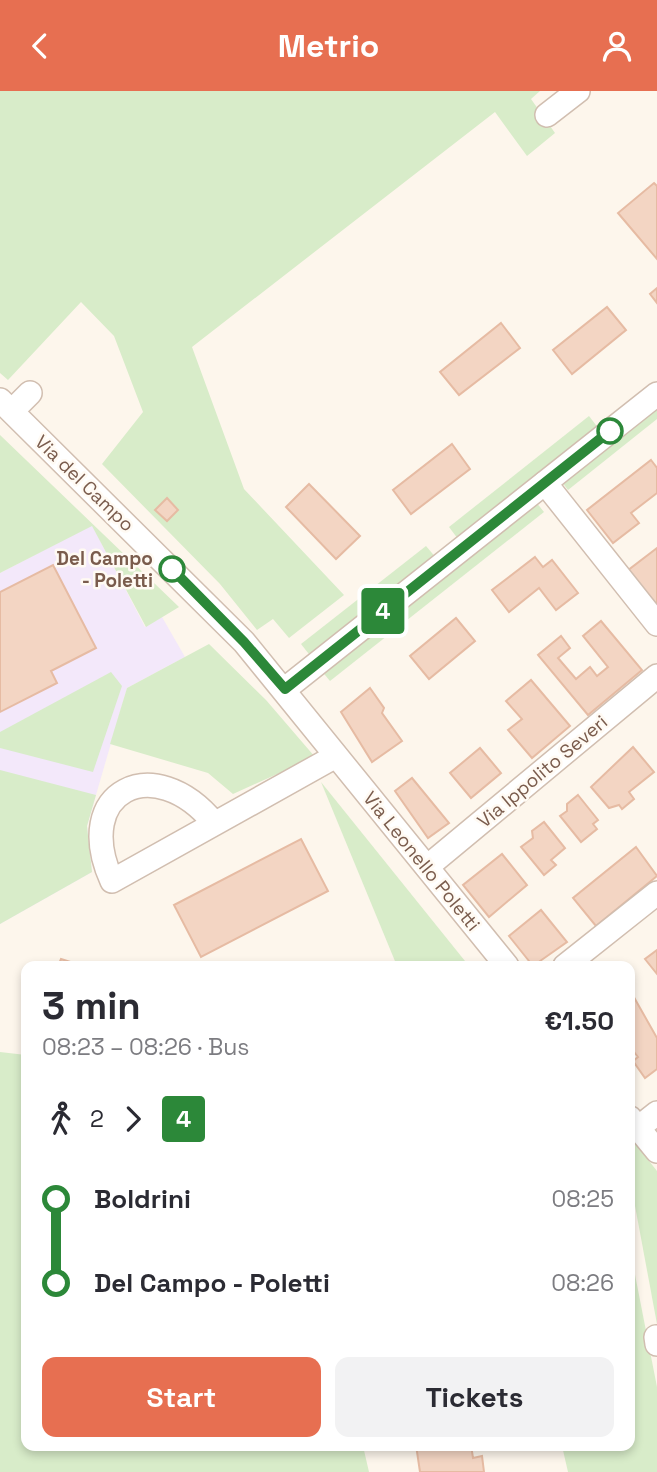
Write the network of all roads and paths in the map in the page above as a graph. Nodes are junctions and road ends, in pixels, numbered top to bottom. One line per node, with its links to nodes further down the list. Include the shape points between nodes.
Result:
1 (578, 91): 2 (street)
2 (547, 115)
3 (30, 393): 5 (street)
4 (657, 394): 6 (street)
5 (6, 406): 9 (street, Via del Campo, via 210,607)
6 (545, 483): 7 (street); 9 (street)
7 (657, 624)
8 (657, 676): 12 (street, Via Ippolito Severi)
9 (285, 689): 10 (street, Via Leonello Poletti)
10 (336, 755): 11 (street); 12 (street, Via Leonello Poletti)
11 (214, 824): 11 (street, via 112,880 102,855 100,823 117,798 128,791 151,784 173,789 200,806)
12 (427, 867): 14 (street, Via Leonello Poletti)
13 (657, 893): 15 (street)
14 (503, 961)
15 (571, 961)
16 (657, 1113): 17 (street)
17 (635, 1123)
18 (635, 1124): 19 (street)
19 (657, 1151)

